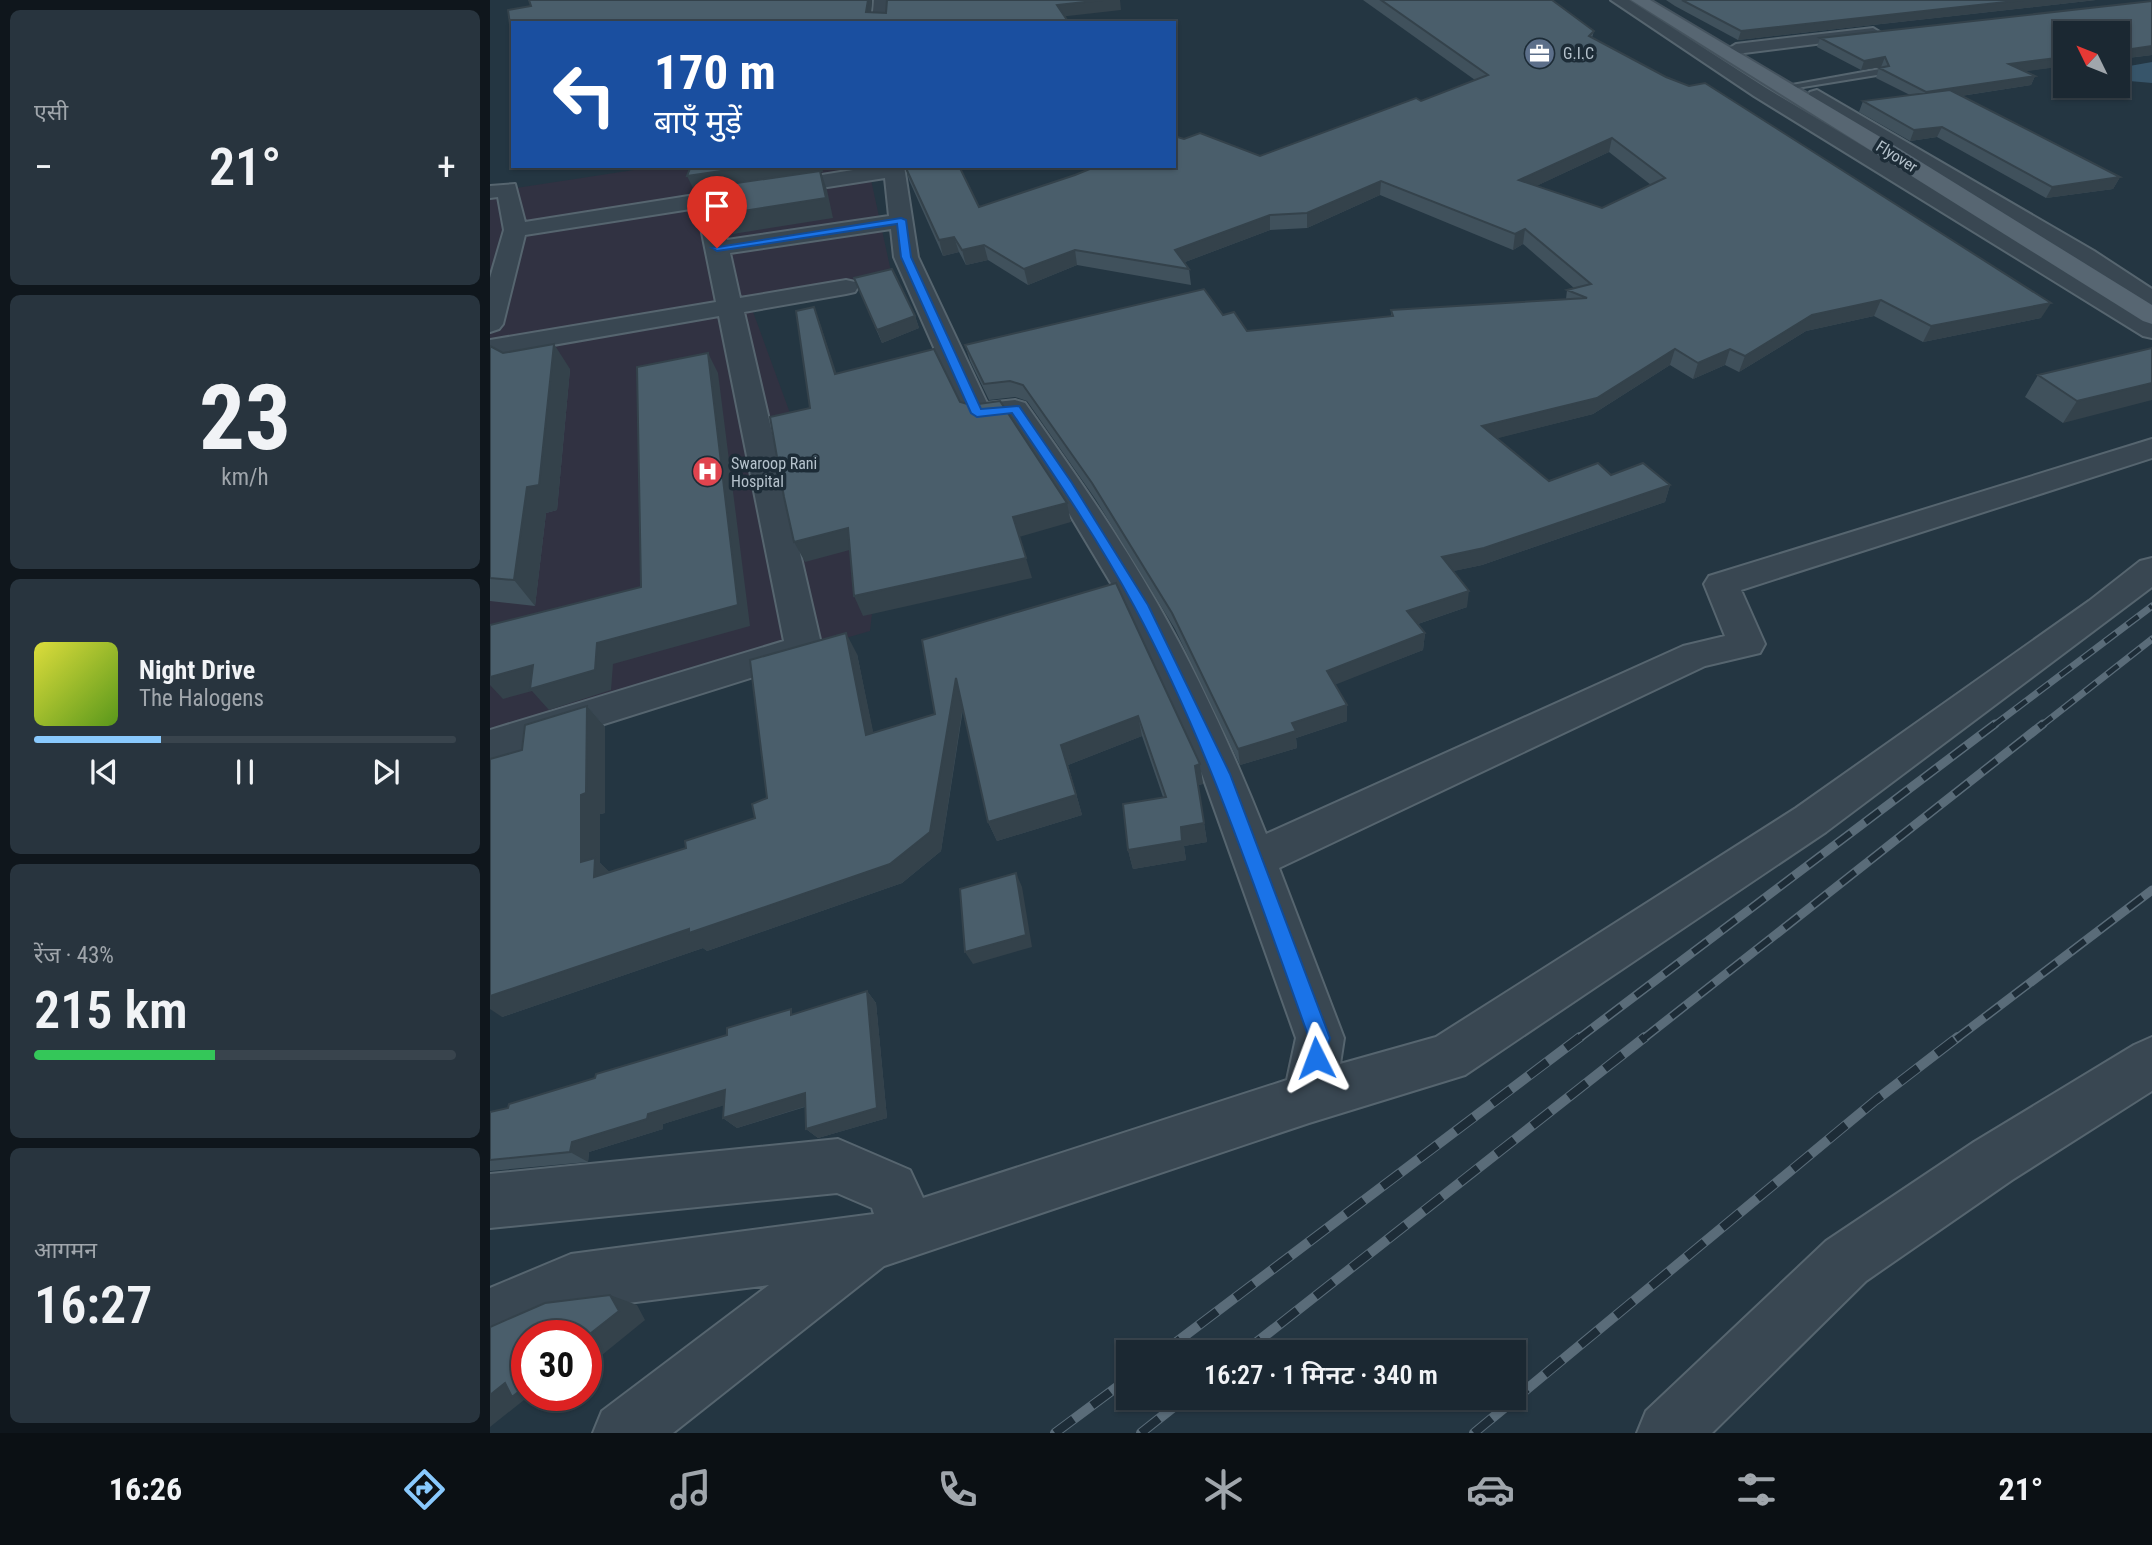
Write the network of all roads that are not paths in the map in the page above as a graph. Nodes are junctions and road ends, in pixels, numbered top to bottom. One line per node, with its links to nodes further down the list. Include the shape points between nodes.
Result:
1 (882, 0): 5 (street)
2 (1619, 0): 21 (street, via 1772,99)
3 (1639, 0): 19 (main road, Flyover)
4 (1656, 0): 7 (street)
5 (880, 21)
6 (1889, 32): 7 (street)
7 (1736, 49): 9 (street)
8 (1880, 72): 9 (lane)
9 (1797, 85): 17 (street)
10 (894, 168): 12 (street); 13 (street)
11 (490, 192): 14 (street, via 507,189)
12 (706, 198): 14 (street); 15 (street)
13 (901, 220): 15 (street); 26 (street, via 906,257 977,413 1015,409 1141,605 1222,774)
14 (515, 230): 20 (street)
15 (717, 248): 18 (street)
16 (846, 287): 18 (street)
17 (2152, 300)
18 (729, 306): 22 (street); 25 (street, via 804,648)
19 (2152, 316)
20 (490, 324)
21 (2152, 330)
22 (490, 348)
23 (2152, 448): 26 (street, via 1721,584 1747,644 1696,655)
24 (2152, 569): 28 (street, via 1811,820 1447,1058)
25 (490, 745)
26 (1253, 860): 28 (street, via 1320,1038)
27 (2152, 1062): 33 (street, via 1993,1161 1846,1261)
28 (1309, 1098): 30 (street)
29 (490, 1201): 30 (street, via 838,1166 891,1189)
30 (888, 1238): 31 (street, via 571,1282); 32 (street)
31 (490, 1317)
32 (624, 1433)
33 (1668, 1433)

